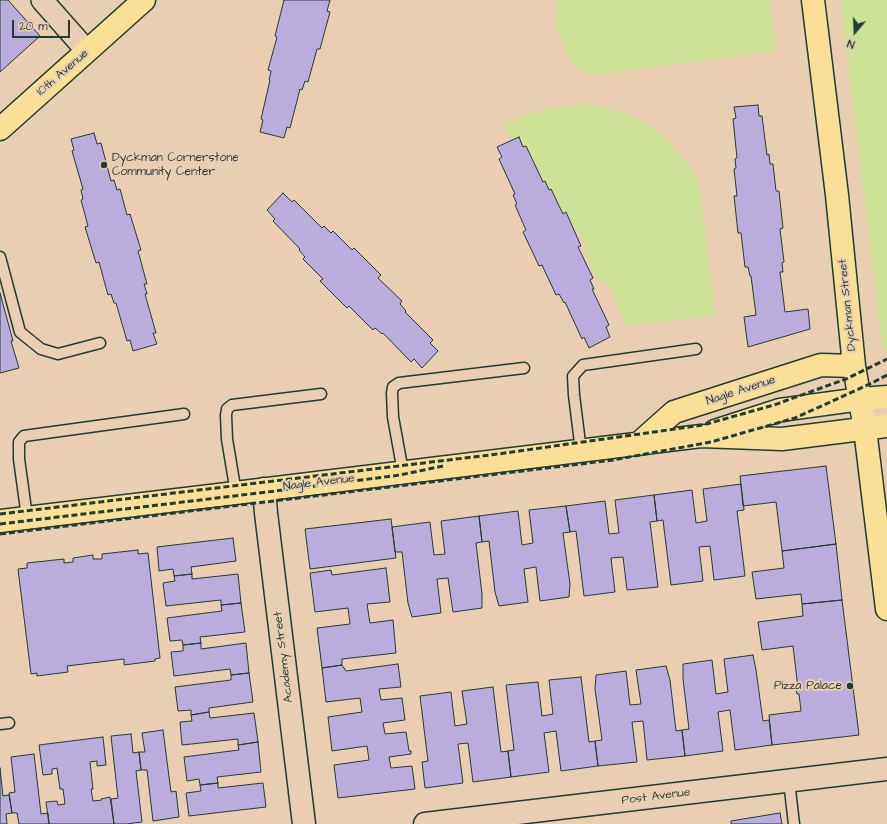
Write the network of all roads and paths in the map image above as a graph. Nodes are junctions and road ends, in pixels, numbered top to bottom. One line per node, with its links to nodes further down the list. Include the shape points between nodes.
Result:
1 (42, 0): 4 (street)
2 (144, 0): 4 (main road, 10th Avenue)
3 (813, 0): 9 (main road, Dyckman Street, via 837,195)
4 (88, 51): 5 (main road, 10th Avenue)
5 (0, 129)
6 (0, 257): 7 (lane, via 20,332 42,350 58,354)
7 (100, 343)
8 (696, 349): 20 (lane, via 583,365 572,376)
9 (854, 366): 13 (main road, Dyckman Street); 19 (main road, Nagle Avenue, via 821,365 674,412)
10 (524, 368): 21 (lane, via 399,383 392,393 393,417)
11 (321, 394): 23 (lane, via 232,405 227,409 226,439)
12 (887, 397): 13 (main road, Nagle Avenue)
13 (860, 400): 17 (main road, Dyckman Street); 18 (main road, Nagle Avenue, via 780,410)
14 (887, 406): 17 (street)
15 (184, 414): 24 (lane, via 24,436 19,442 19,459)
16 (887, 426): 17 (main road, Nagle Avenue)
17 (865, 429): 18 (main road, Nagle Avenue, via 782,439); 26 (main road, Dyckman Street)
18 (701, 436): 19 (main road, Nagle Avenue)
19 (638, 444): 20 (main road, Nagle Avenue)
20 (581, 451): 21 (main road, Nagle Avenue)
21 (403, 472): 22 (main road, Nagle Avenue)
22 (264, 490): 23 (main road, Nagle Avenue); 29 (street, Academy Street)
23 (236, 493): 24 (main road, Nagle Avenue)
24 (27, 517): 25 (main road, Nagle Avenue)
25 (0, 521)
26 (887, 609)
27 (887, 769): 28 (street, Post Avenue)
28 (789, 781): 30 (street, Post Avenue); 31 (lane)
29 (304, 824)
30 (425, 824)
31 (794, 824)

